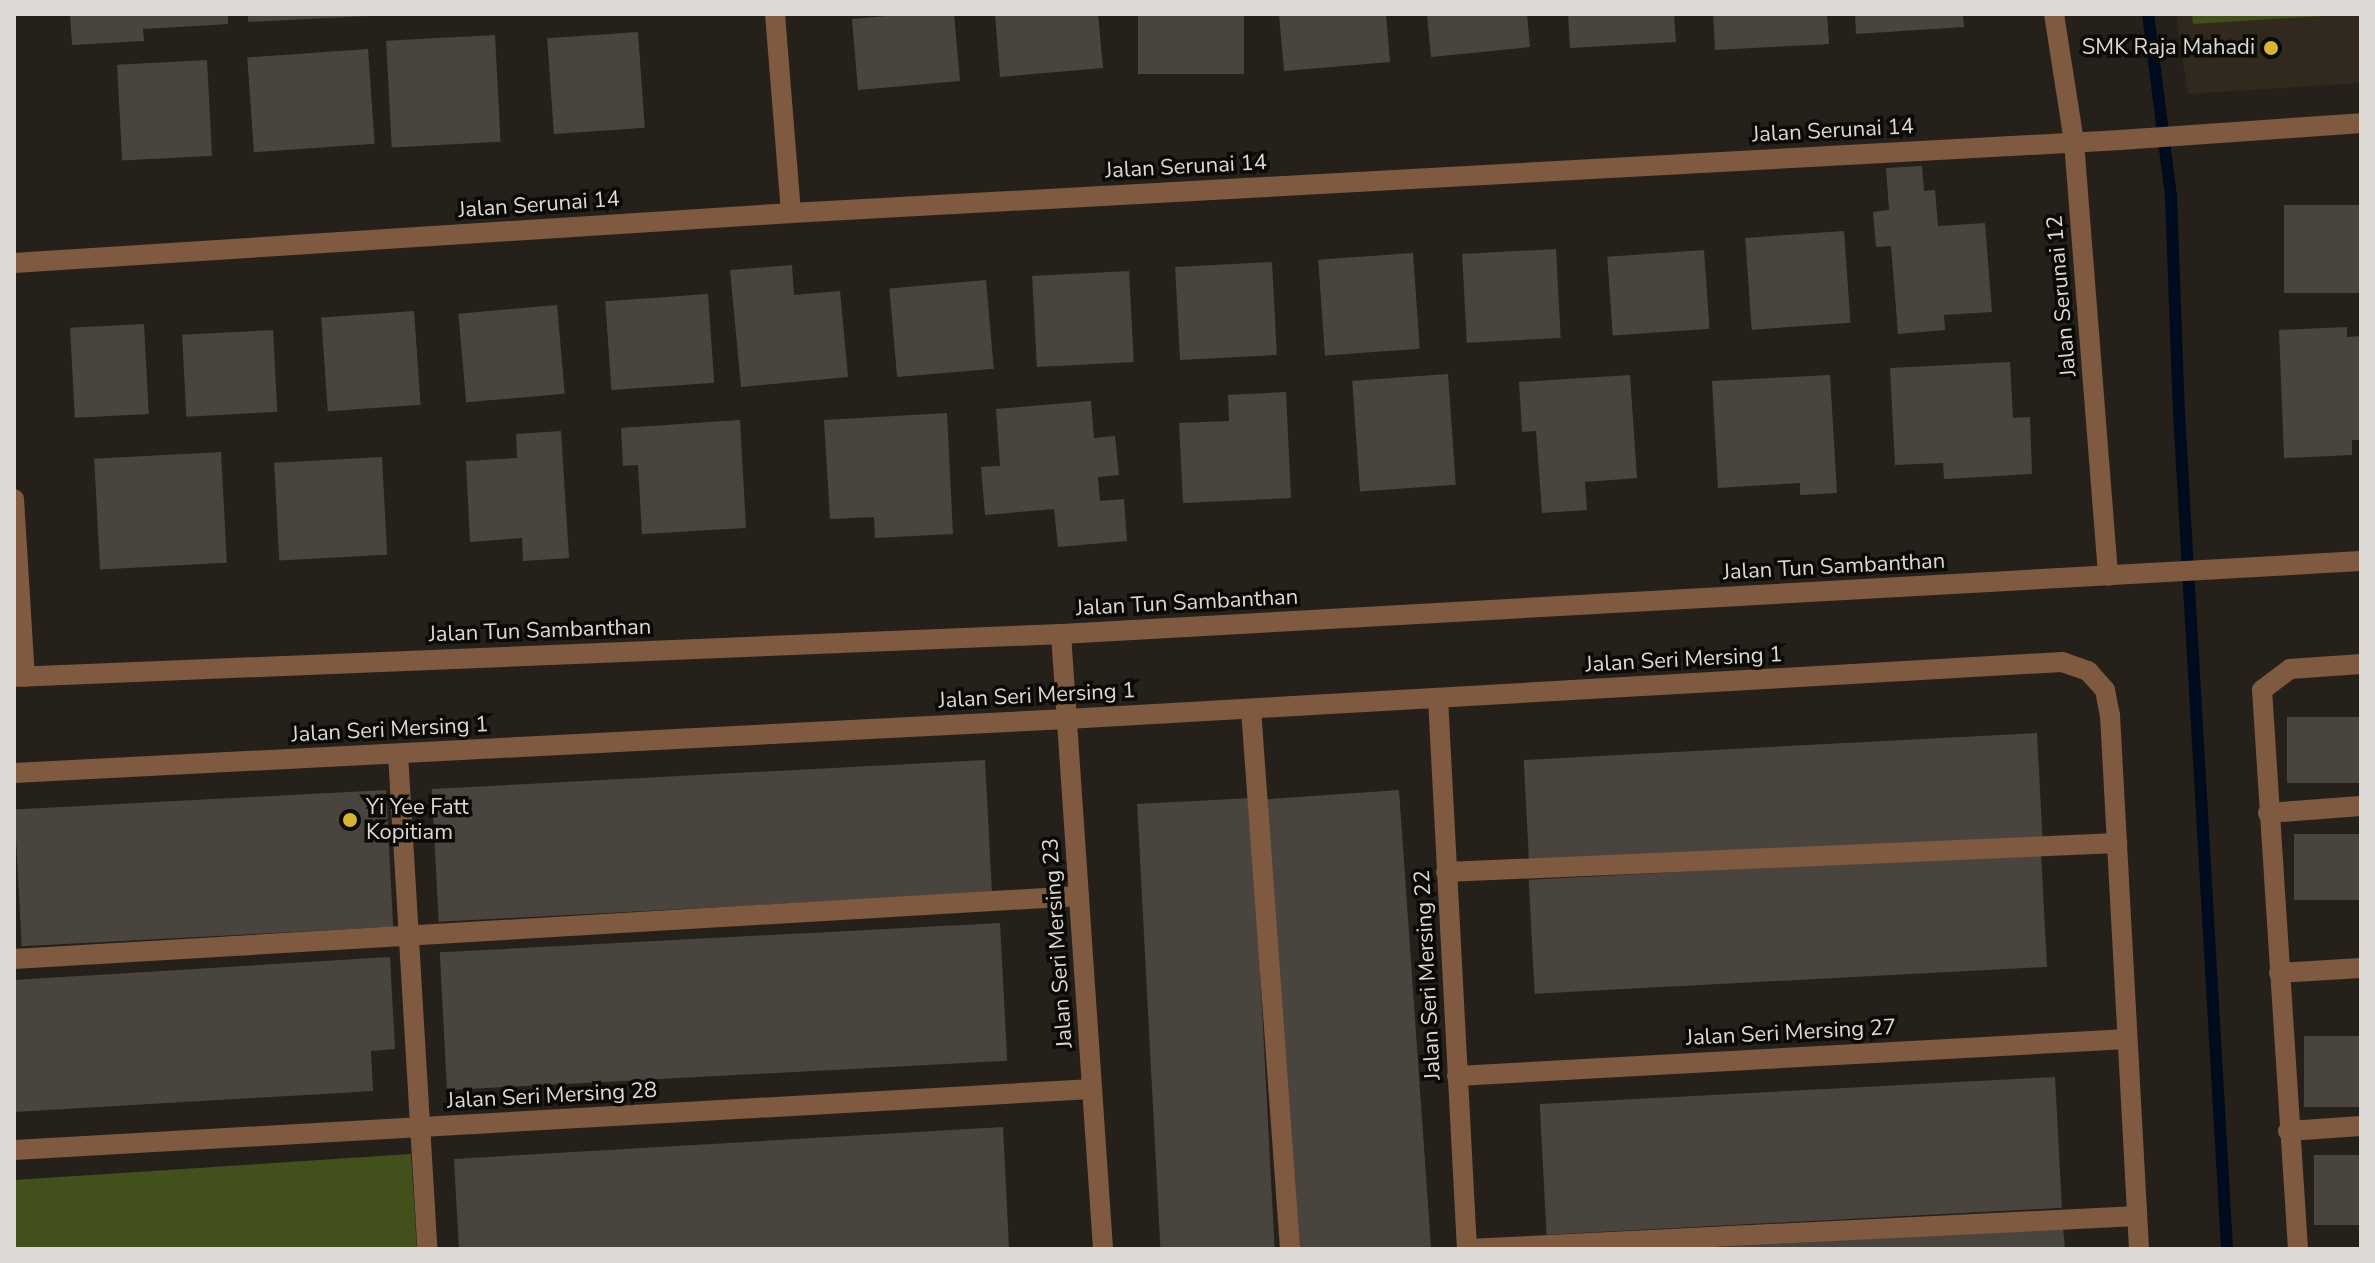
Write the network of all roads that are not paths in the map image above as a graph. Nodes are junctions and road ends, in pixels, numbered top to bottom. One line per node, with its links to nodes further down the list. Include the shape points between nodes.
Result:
1 (775, 14): 5 (street)
2 (2054, 14): 4 (street, Jalan Serunai 12)
3 (2361, 123): 4 (street, Jalan Serunai 14)
4 (2074, 142): 5 (street, Jalan Serunai 14); 9 (street, Jalan Serunai 12)
5 (791, 213): 6 (street, Jalan Serunai 14)
6 (14, 263)
7 (14, 499): 12 (street)
8 (2361, 561): 9 (street, Jalan Tun Sambanthan)
9 (2108, 576): 10 (street, Jalan Tun Sambanthan)
10 (1061, 634): 12 (street, Jalan Tun Sambanthan); 15 (street, Jalan Seri Mersing 23)
11 (2361, 664): 19 (street, via 2290,669 2262,690)
12 (19, 677)
13 (1438, 698): 14 (street, Jalan Seri Mersing 1); 20 (street, Jalan Seri Mersing 1, via 2062,662 2088,671 2105,690); 21 (street, Jalan Seri Mersing 22)
14 (1251, 709): 15 (street, Jalan Seri Mersing 1); 37 (street)
15 (1067, 719): 16 (street, Jalan Seri Mersing 1); 22 (street, Jalan Seri Mersing 23)
16 (398, 754): 17 (street, Jalan Seri Mersing 1); 23 (street)
17 (14, 773)
18 (2361, 806): 19 (street)
19 (2268, 813): 26 (street)
20 (2117, 843): 21 (street); 27 (street)
21 (1446, 872): 28 (street, Jalan Seri Mersing 22)
22 (1079, 896): 23 (street); 29 (street, Jalan Seri Mersing 23)
23 (409, 936): 24 (street); 31 (street)
24 (14, 959)
25 (2361, 968): 26 (street)
26 (2279, 973): 32 (street)
27 (2127, 1039): 28 (street, Jalan Seri Mersing 27); 34 (street)
28 (1457, 1076): 38 (street, Jalan Seri Mersing 22)
29 (1092, 1089): 31 (street, Jalan Seri Mersing 28); 36 (street, Jalan Seri Mersing 23)
30 (2361, 1126): 32 (street)
31 (420, 1128): 33 (street, Jalan Seri Mersing 28); 35 (street)
32 (2288, 1131): 40 (street)
33 (14, 1150)
34 (2137, 1216): 38 (street); 39 (street)
35 (427, 1249)
36 (1103, 1249)
37 (1290, 1249)
38 (1467, 1249)
39 (2139, 1249)
40 (2298, 1249)

